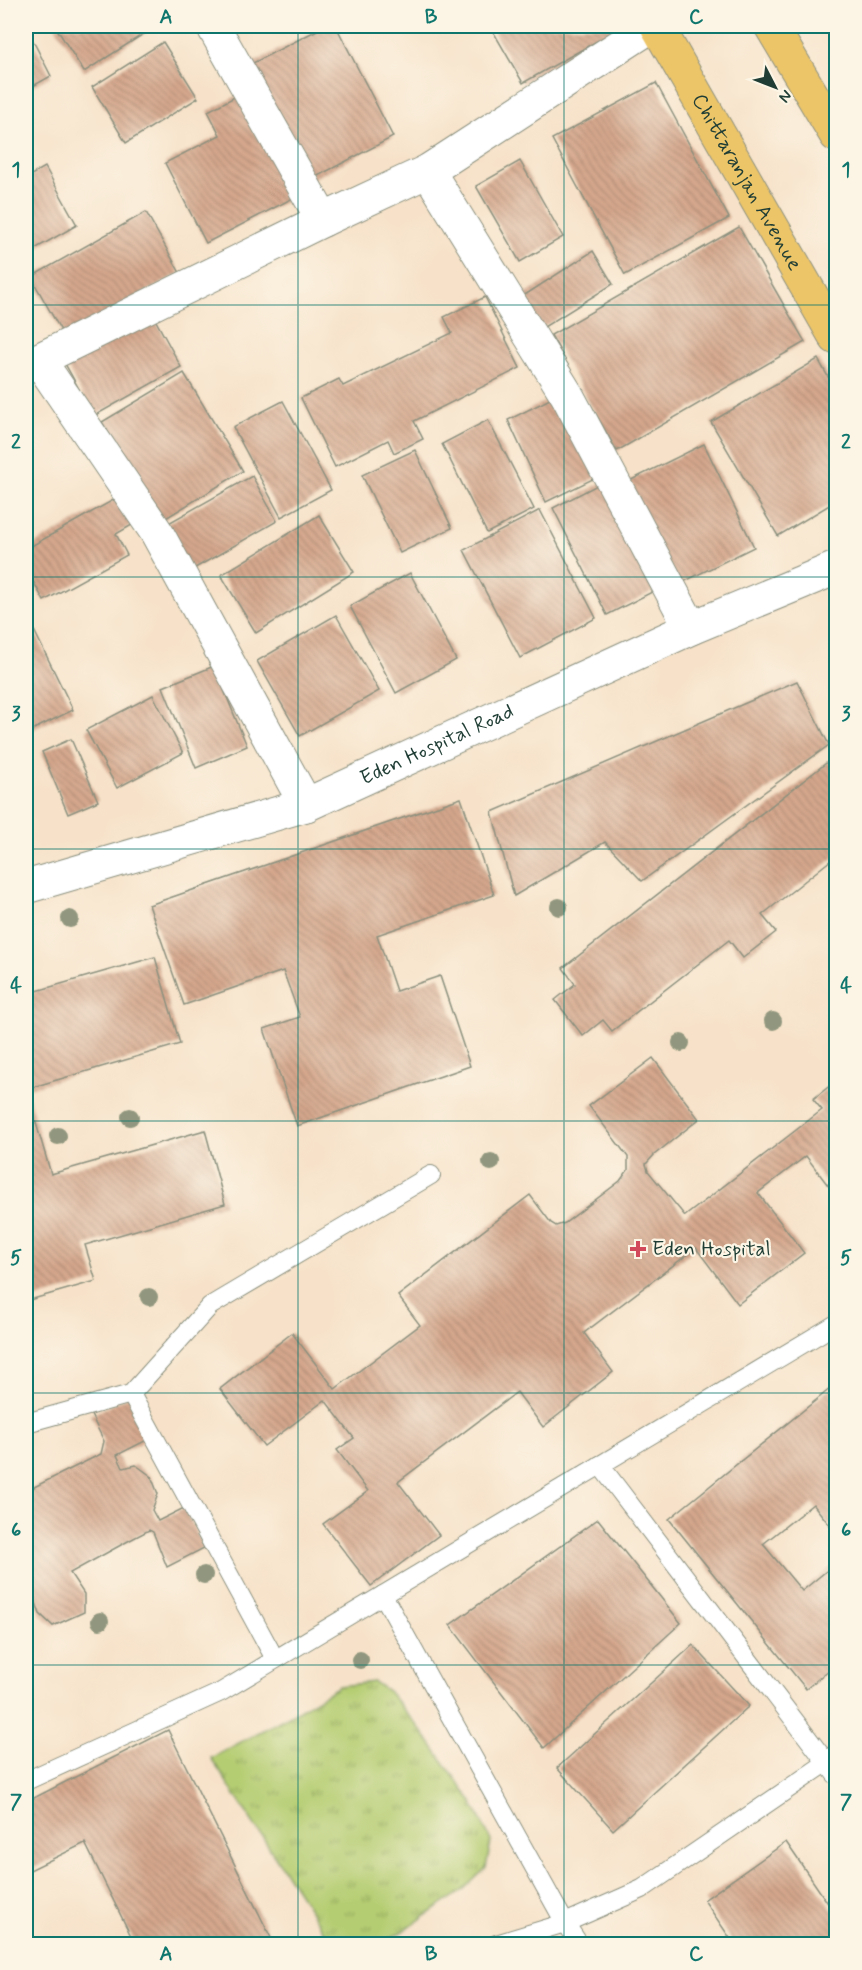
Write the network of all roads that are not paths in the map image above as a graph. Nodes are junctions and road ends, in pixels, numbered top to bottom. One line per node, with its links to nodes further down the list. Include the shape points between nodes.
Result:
1 (213, 26): 7 (street)
2 (651, 26): 6 (street)
3 (657, 26): 8 (main road, Chittaranjan Avenue)
4 (771, 26): 5 (main road)
5 (837, 135)
6 (428, 171): 7 (street); 11 (street, via 567,395)
7 (322, 220): 9 (street)
8 (837, 338)
9 (32, 363): 12 (street, via 158,533)
10 (837, 568): 11 (street, Eden Hospital Road)
11 (691, 628): 12 (street, Eden Hospital Road)
12 (306, 805): 13 (street, Eden Hospital Road)
13 (26, 887)
14 (431, 1175): 16 (lane, via 210,1306)
15 (837, 1324): 18 (lane)
16 (131, 1394): 17 (lane); 20 (lane)
17 (26, 1423)
18 (600, 1465): 19 (lane); 21 (lane)
19 (383, 1594): 20 (lane); 23 (lane)
20 (275, 1659): 22 (lane, via 221,1692)
21 (833, 1764): 23 (lane, via 642,1889)
22 (26, 1781)
23 (565, 1923): 24 (lane); 25 (lane)
24 (496, 1944)
25 (579, 1944)

